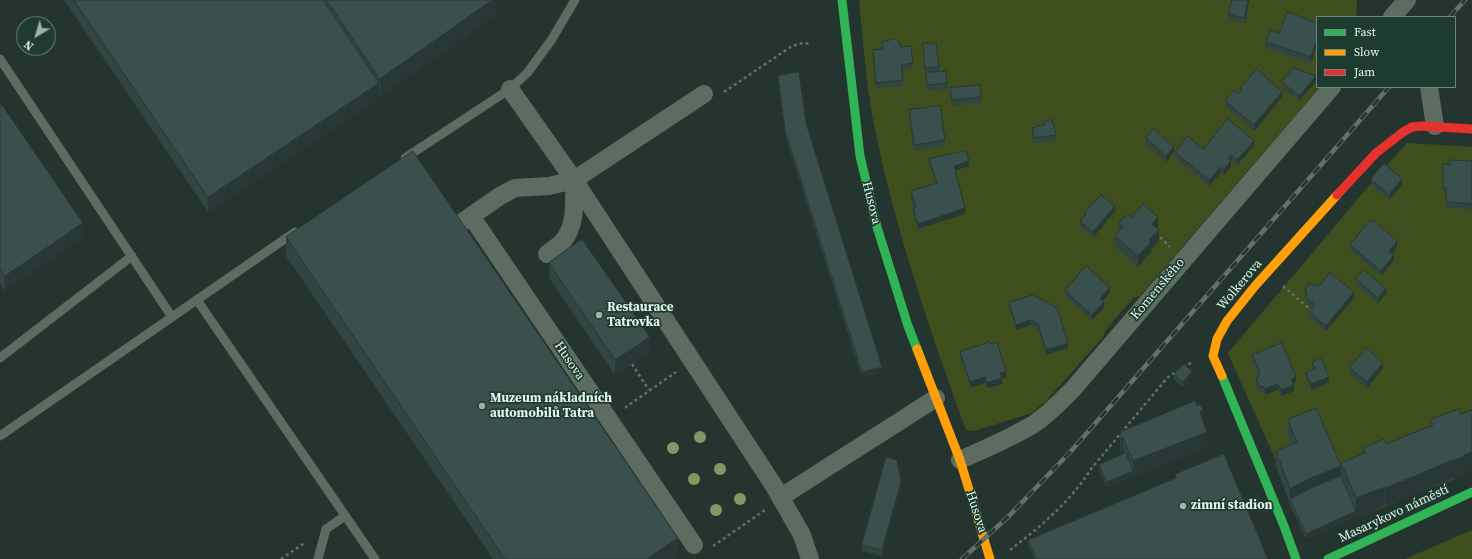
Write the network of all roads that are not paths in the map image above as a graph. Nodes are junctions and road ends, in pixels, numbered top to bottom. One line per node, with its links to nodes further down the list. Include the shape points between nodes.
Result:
1 (576, 0): 8 (lane, via 528,72)
2 (842, 0): 22 (street, Husova, via 860,156 877,227 903,311)
3 (1408, 4): 4 (street)
4 (1393, 16)
5 (0, 59): 18 (lane)
6 (1331, 88): 24 (street, Komenského, via 1074,389 1035,423)
7 (1430, 88): 10 (street)
8 (510, 89): 12 (lane); 13 (street)
9 (704, 94): 13 (street)
10 (1435, 126): 11 (street, Wolkerova); 33 (street, Wolkerova, via 1422,126 1403,132 1376,153 1263,277 1227,321 1217,339 1213,356)
11 (1472, 129)
12 (397, 164)
13 (574, 180): 14 (street, via 549,186 515,188); 17 (street, via 574,212 570,228 563,241); 26 (street)
14 (471, 216): 16 (street); 28 (street, Husova)
15 (306, 225): 19 (lane)
16 (454, 228)
17 (547, 254)
18 (132, 256): 20 (lane); 21 (lane)
19 (197, 300): 20 (lane); 27 (lane)
20 (172, 317): 23 (lane)
21 (0, 358)
22 (936, 398): 24 (street, Husova); 26 (street)
23 (0, 436)
24 (960, 460): 32 (street, Husova)
25 (1472, 492): 34 (street, Masarykovo náměstí)
26 (781, 497): 31 (street, via 802,535)
27 (345, 516): 29 (lane, via 326,529); 30 (lane)
28 (703, 546)
29 (318, 559)
30 (375, 559)
31 (810, 559)
32 (990, 559)
33 (1296, 559)
34 (1328, 559)

